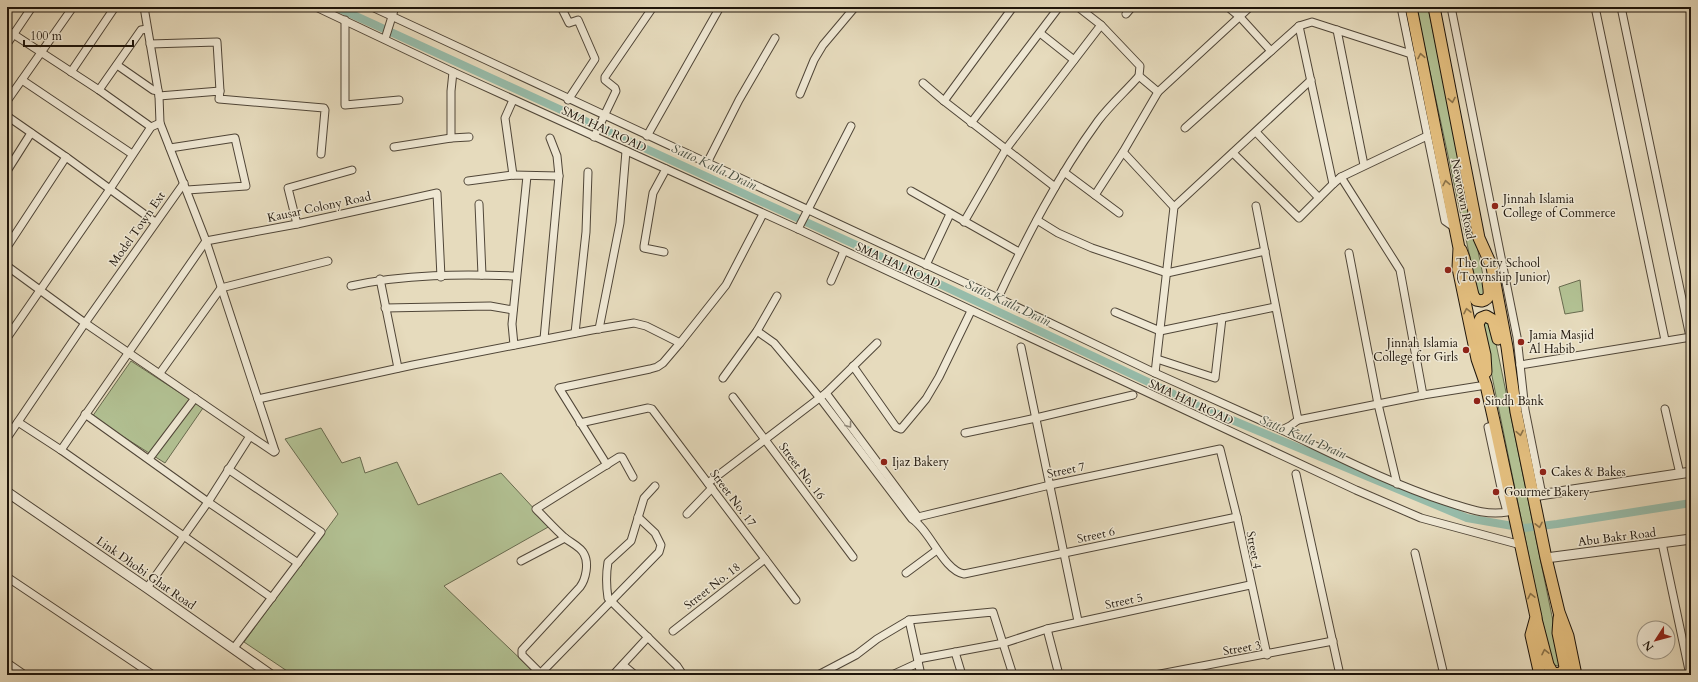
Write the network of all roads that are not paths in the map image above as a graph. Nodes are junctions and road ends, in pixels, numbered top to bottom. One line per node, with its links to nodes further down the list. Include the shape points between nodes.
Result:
1 (32, 7): 34 (street)
2 (73, 7): 40 (street)
3 (115, 7): 44 (street)
4 (144, 7): 30 (street)
5 (316, 7): 27 (street, SMA HAI ROAD)
6 (372, 7): 26 (street)
7 (395, 7): 26 (street)
8 (560, 7): 57 (street, via 569,24 578,20 595,59)
9 (653, 7): 61 (street, via 605,77 616,91)
10 (720, 7): 70 (street)
11 (855, 7): 54 (street, via 820,50)
12 (1013, 7): 59 (street)
13 (1059, 7): 33 (street)
14 (1078, 7): 28 (street)
15 (1132, 7): 24 (street)
16 (1228, 7): 25 (street)
17 (1250, 7): 25 (street)
18 (1400, 7): 41 (street)
19 (1411, 7): 116 (main road, Newtown Road, one-way to 19)
20 (1434, 7): 118 (main road, Newtown Road, one-way to 118)
21 (1451, 7): 154 (street)
22 (1595, 7): 157 (street)
23 (1621, 7): 152 (street)
24 (1126, 14)
25 (1240, 17): 39 (street); 52 (street)
26 (392, 19): 35 (street); 57 (street)
27 (345, 20): 35 (street, SMA HAI ROAD); 55 (street, via 345,105)
28 (1101, 25): 42 (street); 46 (street, via 1140,66)
29 (1299, 26): 32 (street, via 1312,22); 39 (street); 48 (street)
30 (147, 29): 38 (street); 43 (street, via 141,30)
31 (7, 30): 34 (street)
32 (1337, 30): 41 (street); 85 (street)
33 (1040, 33): 42 (street); 63 (street)
34 (14, 34): 37 (street); 40 (street)
35 (387, 36): 45 (street, SMA HAI ROAD)
36 (775, 38): 84 (street)
37 (7, 44)
38 (150, 44): 51 (street, via 217,42); 53 (street)
39 (1271, 51): 66 (street)
40 (41, 53): 44 (street); 47 (street)
41 (1411, 54): 71 (street)
42 (1074, 60): 77 (street)
43 (117, 65): 50 (street); 53 (street)
44 (70, 72): 50 (street)
45 (453, 72): 56 (street, SMA HAI ROAD); 73 (street)
46 (1139, 76): 52 (street); 90 (street, via 1099,120)
47 (22, 80): 58 (street); 81 (street)
48 (1311, 80): 67 (street); 97 (street)
49 (923, 82): 59 (street)
50 (99, 90): 65 (street)
51 (220, 91): 53 (street); 82 (street, via 219,99 324,108)
52 (1158, 92): 79 (street)
53 (158, 94): 62 (street)
54 (800, 94)
55 (399, 100)
56 (513, 100): 69 (street, SMA HAI ROAD); 91 (street, via 505,118)
57 (568, 100): 61 (street)
58 (7, 101)
59 (944, 101): 63 (street)
60 (7, 116): 68 (street)
61 (603, 118): 69 (street); 70 (street)
62 (160, 123): 65 (street); 76 (street)
63 (971, 123): 77 (street)
64 (851, 126): 107 (street)
65 (150, 127): 81 (street)
66 (1185, 128)
67 (1256, 132): 80 (street); 103 (street)
68 (31, 133): 83 (street); 88 (street)
69 (596, 134): 78 (street, SMA HAI ROAD)
70 (647, 136): 84 (street)
71 (1427, 136): 85 (street); 116 (street, via 1445,220)
72 (469, 137): 73 (street)
73 (451, 138): 75 (street)
74 (550, 138): 93 (street, via 558,156)
75 (394, 147)
76 (170, 148): 96 (street); 100 (street, via 235,138 246,186)
77 (1006, 150): 98 (street); 113 (street)
78 (626, 151): 86 (street, SMA HAI ROAD); 148 (street, via 620,223)
79 (1123, 152): 102 (street); 106 (street)
80 (1233, 153): 103 (street, via 1298,218); 106 (street)
81 (132, 154): 99 (street)
82 (321, 154)
83 (66, 157): 99 (street); 117 (street)
84 (707, 163): 107 (street)
85 (1364, 166): 94 (street)
86 (666, 169): 109 (street, SMA HAI ROAD); 124 (street, via 653,193 644,246 647,250)
87 (352, 170): 114 (street, via 288,188)
88 (7, 171)
89 (588, 172): 151 (street, via 586,232)
90 (1064, 172): 98 (street); 102 (street)
91 (513, 175): 92 (street); 95 (street)
92 (526, 176): 93 (street); 132 (street)
93 (559, 176): 155 (street)
94 (1341, 177): 97 (street); 172 (street, via 1400,270)
95 (468, 181)
96 (184, 183): 100 (street); 112 (street, Model Town Ext)
97 (1333, 184): 103 (street)
98 (1055, 187): 111 (street)
99 (110, 189): 112 (street); 138 (street)
100 (187, 190): 119 (street)
101 (911, 191): 110 (street)
102 (1095, 195): 108 (street)
103 (1319, 198)
104 (479, 204): 131 (street)
105 (1256, 206): 123 (street)
106 (1174, 207): 130 (street)
107 (806, 212): 115 (street); 128 (street)
108 (1118, 212)
109 (763, 214): 115 (street, SMA HAI ROAD); 158 (street, via 729,281)
110 (950, 214): 113 (street); 128 (street)
111 (1037, 220): 125 (street); 130 (street, via 1085,245)
112 (155, 222): 147 (street, Model Town Ext)
113 (964, 222): 125 (street)
114 (297, 224): 119 (street, Kausar Colony Road); 133 (street, Kausar Colony Road, via 436,193)
115 (799, 227): 122 (street, SMA HAI ROAD)
116 (1455, 228): 121 (main road, Newtown Road)
117 (9, 238): 120 (street)
118 (1480, 238): 121 (main road, via 1490,294 1484,301 1474,297); 156 (main road, Newtown Road, via 1492,268)
119 (206, 241): 137 (street); 162 (street)
120 (7, 247)
121 (1459, 248): 171 (main road, Newtown Road, one-way to 121, via 1477,358 1458,268)
122 (844, 251): 135 (street); 144 (street, SMA HAI ROAD)
123 (1265, 251): 130 (street); 141 (street)
124 (664, 252)
125 (1019, 252): 140 (street)
126 (1349, 253): 178 (street)
127 (328, 261): 137 (street)
128 (926, 265): 140 (street)
129 (7, 266): 138 (street)
130 (1167, 273): 150 (street)
131 (482, 275): 132 (street); 133 (street)
132 (516, 276): 143 (street)
133 (442, 277): 134 (street)
134 (380, 279): 136 (street); 142 (street)
135 (831, 281)
136 (351, 286)
137 (221, 288): 168 (street); 177 (street)
138 (41, 291): 147 (street); 153 (street)
139 (777, 296): 149 (street)
140 (998, 298): 169 (street)
141 (1276, 307): 146 (street); 183 (street)
142 (385, 308): 143 (street, via 490,306); 167 (street)
143 (513, 310): 160 (street)
144 (971, 311): 165 (street, via 926,399 901,428 896,427); 215 (street, SMA HAI ROAD, via 1421,518)
145 (1115, 312): 150 (street)
146 (1222, 318): 150 (street); 163 (street, via 1215,378)
147 (85, 323): 162 (street); 184 (street, Model Town Ext)
148 (599, 329): 151 (street); 158 (street, via 634,323 646,326)
149 (757, 331): 170 (street); 173 (street, via 774,343)
150 (1160, 331): 163 (street)
151 (575, 333): 155 (street)
152 (1691, 337): 157 (street)
153 (7, 338)
154 (1517, 338): 156 (street); 164 (street)
155 (544, 339): 160 (street)
156 (1505, 340): 166 (main road, Newtown Road)
157 (1665, 340): 164 (street)
158 (680, 343): 185 (street, via 657,367 559,388)
159 (877, 343): 165 (street)
160 (514, 345): 167 (street)
161 (1021, 347): 182 (street)
162 (128, 352): 168 (street); 181 (street)
163 (1157, 359): 169 (street)
164 (1520, 365): 180 (street)
165 (853, 366): 173 (street)
166 (1508, 366): 171 (main road, via 1493,320 1490,317 1482,317 1478,324 1485,355); 180 (main road, Newtown Road)
167 (398, 368): 177 (street)
168 (160, 373): 176 (street)
169 (1155, 373): 186 (street)
170 (723, 378)
171 (1486, 385): 172 (street); 205 (main road, Newtown Road, via 1496,425)
172 (1423, 395): 178 (street)
173 (823, 396): 190 (street); 211 (street, via 912,519)
174 (1133, 396): 182 (street)
175 (733, 397): 190 (street, Street No. 16)
176 (195, 398): 188 (street); 193 (street)
177 (258, 399): 188 (street, via 275,451)
178 (1378, 404): 183 (street); 200 (street)
179 (1665, 409): 198 (street)
180 (1521, 411): 206 (main road, Newtown Road)
181 (85, 414): 192 (street); 193 (street)
182 (1036, 418): 187 (street); 202 (street)
183 (1298, 420): 186 (street)
184 (18, 422): 189 (street, Model Town Ext); 192 (street)
185 (580, 423): 194 (street); 201 (street, Street No. 17, via 652,409)
186 (1282, 430): 200 (street)
187 (965, 433)
188 (250, 436): 195 (street)
189 (7, 438)
190 (765, 440): 201 (street); 220 (street, Street No. 16)
191 (1220, 449): 202 (street, Street 7); 210 (street, Street 4)
192 (61, 450): 212 (street)
193 (149, 459): 207 (street)
194 (607, 465): 199 (street, via 621,456); 213 (street, via 536,509)
195 (228, 469): 207 (street); 224 (street, via 321,532)
196 (1691, 472): 198 (street)
197 (1296, 474): 239 (street)
198 (1680, 474): 206 (street)
199 (633, 477)
200 (1397, 484): 205 (street, via 1478,511 1495,514 1507,512)
201 (710, 485): 208 (street); 222 (street, Street No. 17)
202 (1050, 485): 211 (street, Street 7); 219 (street)
203 (655, 486): 209 (street, via 644,498)
204 (7, 492): 228 (street, Link Dhobi Ghat Road)
205 (1507, 497): 215 (main road, Newtown Road, via 1515,512)
206 (1537, 500): 221 (main road, Newtown Road, one-way to 221)
207 (208, 502): 212 (street); 224 (street)
208 (687, 514)
209 (638, 517): 231 (street, via 631,541 608,562 608,598); 231 (street, via 655,533 661,545 659,552)
210 (1237, 517): 219 (street, Street 6); 227 (street, Street 4)
211 (918, 520): 217 (street)
212 (183, 535): 228 (street); 229 (street)
213 (565, 538): 223 (street); 247 (street, via 585,554 586,569 580,587 521,653)
214 (1691, 539): 216 (street, Abu Bakr Road)
215 (1520, 543): 233 (main road, Newtown Road, one-way to 215)
216 (1662, 543): 221 (street, Abu Bakr Road); 265 (street)
217 (937, 550): 219 (street, Street 6, via 954,570 964,574); 225 (street)
218 (1415, 552): 262 (street)
219 (1065, 553): 235 (street)
220 (853, 557)
221 (1546, 558): 232 (main road, Newtown Road)
222 (765, 559): 230 (street, Street No. 17); 237 (street, Street No. 18)
223 (520, 561)
224 (298, 562): 229 (street)
225 (906, 572)
226 (7, 576): 249 (street)
227 (1250, 585): 235 (street, Street 5); 243 (street, Street 4)
228 (147, 588): 241 (street, Link Dhobi Ghat Road)
229 (272, 598): 241 (street)
230 (796, 600)
231 (612, 601): 238 (street); 247 (street)
232 (1559, 612): 233 (main road, Newtown Road, one-way to 233, via 1558,633 1565,667 1560,674 1552,672 1549,668); 264 (main road, via 1568,636)
233 (1536, 617): 263 (main road, via 1532,635)
234 (909, 620): 240 (street, via 993,612); 244 (street); 254 (street, via 856,655)
235 (1078, 621): 236 (street, Street 5)
236 (1047, 629): 240 (street, Street 5); 259 (street)
237 (673, 630)
238 (648, 637): 246 (street); 253 (street)
239 (1333, 641): 243 (street, Street 3); 261 (street)
240 (1004, 643): 242 (street, Street 5); 258 (street)
241 (234, 648): 250 (street, Link Dhobi Ghat Road)
242 (955, 652): 244 (street, Street 5); 257 (street)
243 (1267, 655): 260 (street, Street 3)
244 (918, 661): 255 (street, Street 5); 256 (street)
245 (7, 664): 248 (street)
246 (623, 665): 251 (street); 252 (street)
247 (539, 674)
248 (23, 675)
249 (153, 675)
250 (271, 675)
251 (613, 675)
252 (635, 675)
253 (684, 675)
254 (818, 675)
255 (892, 675)
256 (921, 675)
257 (962, 675)
258 (1012, 675)
259 (1059, 675)
260 (1155, 675)
261 (1340, 675)
262 (1444, 675)
263 (1540, 675)
264 (1576, 675)
265 (1690, 675)

